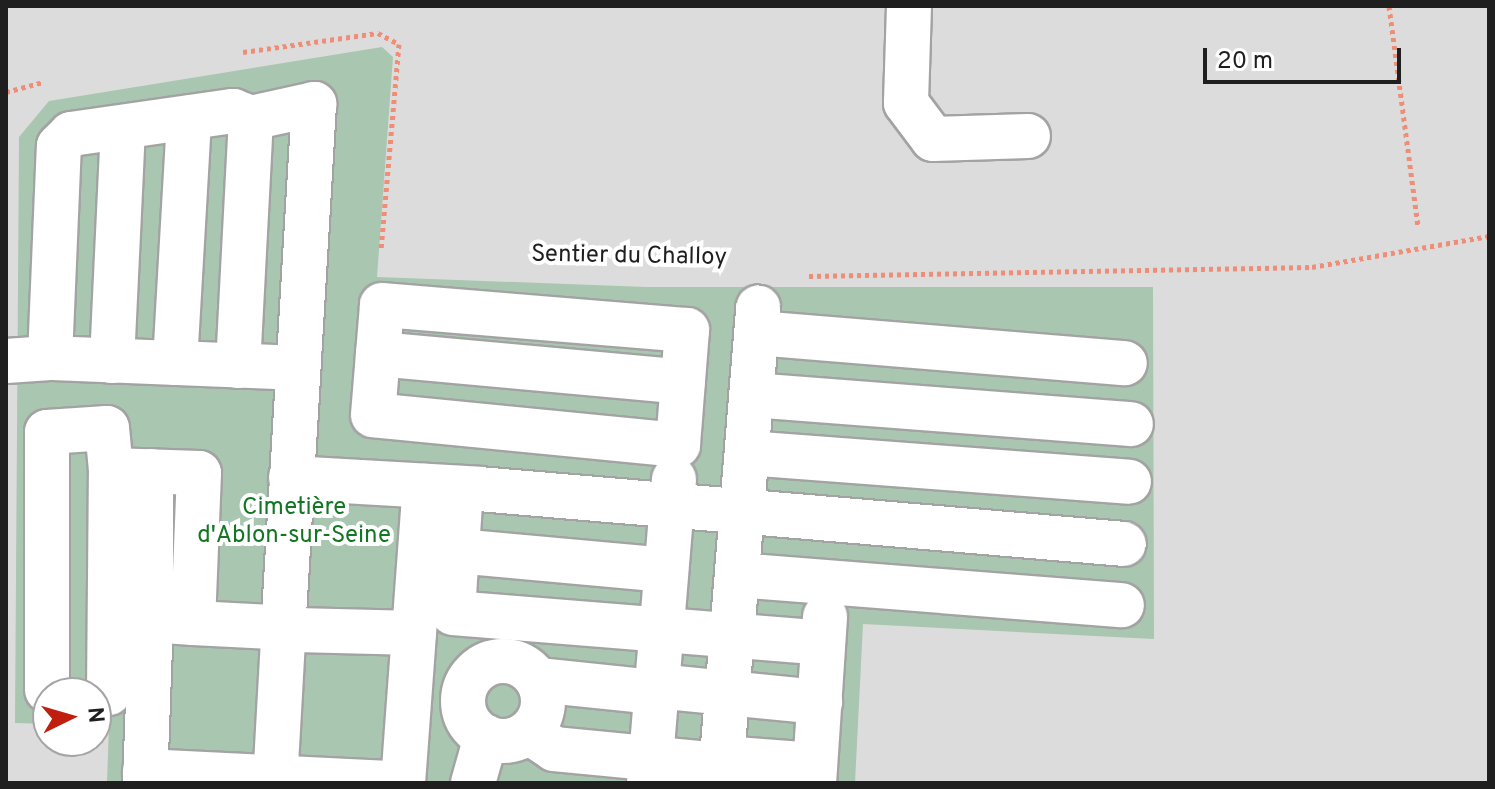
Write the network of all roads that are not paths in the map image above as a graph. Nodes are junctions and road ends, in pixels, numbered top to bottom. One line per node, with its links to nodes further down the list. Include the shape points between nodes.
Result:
1 (909, 6): 5 (lane, via 906,103 933,139)
2 (189, 117): 3 (lane, via 233,111); 4 (lane); 13 (lane)
3 (251, 118): 16 (lane); 17 (lane, via 314,104)
4 (123, 127): 10 (lane, via 71,134 59,146); 12 (lane)
5 (1028, 136)
6 (494, 313): 9 (lane, via 382,305); 15 (lane); 18 (lane, via 687,330)
7 (875, 329): 8 (lane); 19 (lane, via 758,320); 20 (lane)
8 (1011, 339): 14 (lane); 21 (lane)
9 (378, 354): 15 (lane); 23 (lane, via 373,415)
10 (50, 358): 11 (lane); 12 (lane)
11 (6, 361)
12 (112, 361): 13 (lane)
13 (175, 363): 16 (lane)
14 (1125, 363)
15 (489, 364): 18 (lane); 23 (lane)
16 (238, 366): 17 (lane)
17 (298, 368): 29 (lane)
18 (683, 382): 24 (lane)
19 (752, 395): 20 (lane); 25 (lane)
20 (869, 404): 21 (lane); 26 (lane)
21 (1004, 414): 22 (lane); 28 (lane)
22 (1131, 424)
23 (485, 425): 24 (lane); 31 (lane)
24 (678, 445): 32 (lane)
25 (747, 453): 26 (lane); 33 (lane)
26 (863, 462): 28 (lane); 34 (lane)
27 (131, 471): 43 (lane); 49 (lane, via 107,428 47,432); 50 (lane)
28 (1000, 472): 30 (lane); 35 (lane)
29 (291, 478): 31 (lane); 44 (lane)
30 (1129, 482)
31 (455, 488): 32 (lane); 37 (lane); 46 (lane)
32 (672, 507): 33 (lane); 38 (lane)
33 (742, 513): 34 (lane); 39 (lane)
34 (857, 523): 35 (lane); 40 (lane)
35 (995, 533): 36 (lane); 41 (lane)
36 (1124, 544)
37 (457, 551): 38 (lane); 45 (lane, via 453,613)
38 (666, 570): 45 (lane)
39 (737, 575): 40 (lane); 47 (lane)
40 (840, 583): 41 (lane); 48 (lane)
41 (990, 595): 42 (lane)
42 (1122, 605)
43 (172, 621): 44 (lane); 60 (lane)
44 (284, 628): 46 (lane); 61 (lane)
45 (661, 629): 47 (lane); 52 (lane)
46 (414, 633): 63 (lane)
47 (732, 636): 48 (lane); 53 (lane)
48 (823, 643): 54 (lane)
49 (47, 677)
50 (111, 677)
51 (538, 680): 52 (lane); 55 (lane, via 543,706); 56 (lane, via 518,663 491,662 478,669 464,692 464,706 467,719)
52 (655, 689): 53 (lane); 58 (lane)
53 (728, 694): 54 (lane); 57 (lane)
54 (820, 702): 59 (lane)
55 (529, 732): 56 (lane, via 510,740); 58 (lane, via 554,749)
56 (486, 737): 64 (lane)
57 (721, 768): 58 (lane); 59 (lane)
58 (650, 771)
59 (814, 774)
60 (145, 777): 61 (lane)
61 (275, 780): 62 (lane)
62 (393, 783)
63 (403, 783)
64 (473, 783)

